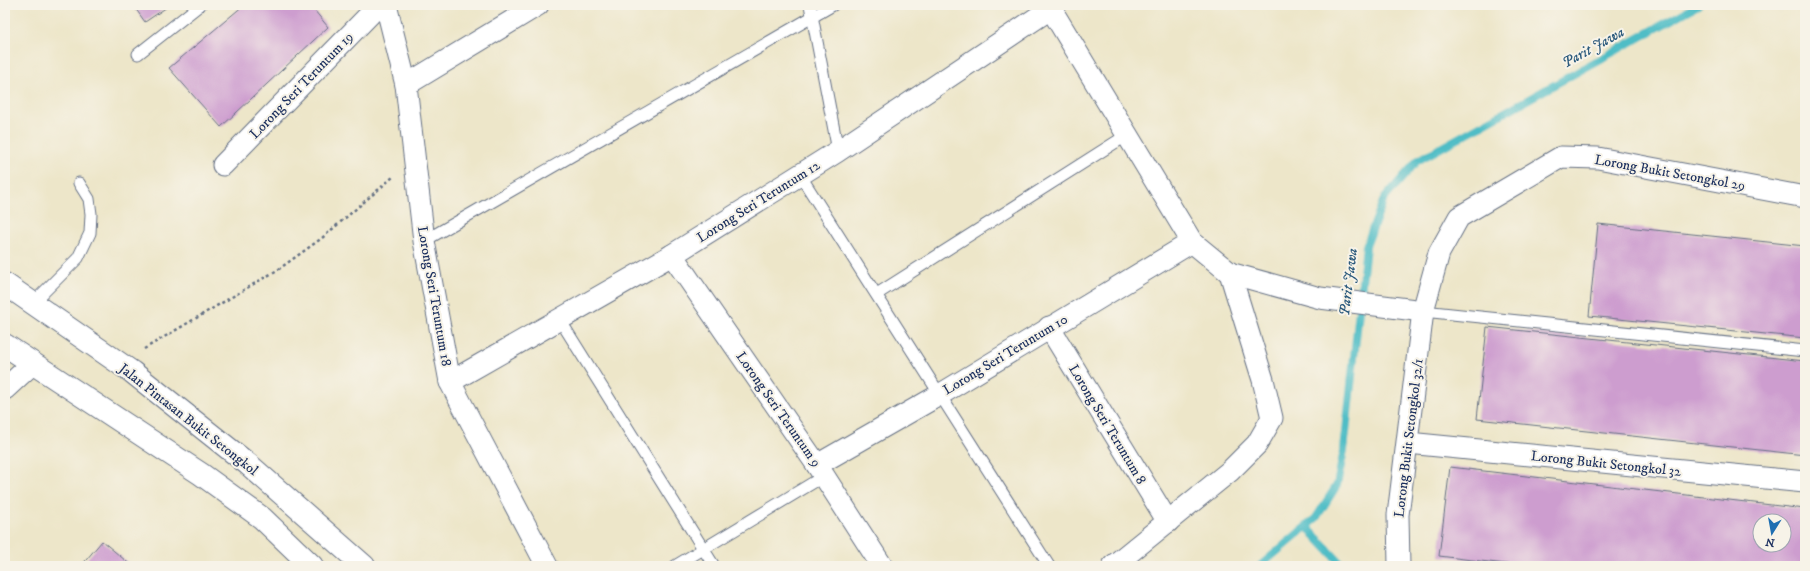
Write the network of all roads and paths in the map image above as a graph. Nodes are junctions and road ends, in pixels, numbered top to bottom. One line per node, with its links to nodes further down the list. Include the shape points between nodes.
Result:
1 (200, 5): 9 (lane)
2 (379, 5): 14 (street, Lorong Seri Teruntum 19)
3 (386, 5): 10 (street, Lorong Seri Teruntum 18)
4 (810, 5): 8 (lane)
5 (833, 5): 8 (lane)
6 (535, 6): 10 (street)
7 (1052, 6): 11 (street); 12 (street, Lorong Seri Teruntum 12)
8 (813, 17): 12 (lane); 18 (lane)
9 (138, 54)
10 (406, 85): 13 (street, Lorong Seri Teruntum 18)
11 (1127, 135): 19 (street); 23 (lane)
12 (838, 151): 15 (street, Lorong Seri Teruntum 12)
13 (414, 159): 18 (street, Lorong Seri Teruntum 18); 30 (path, via 322,238 279,269)
14 (223, 165)
15 (800, 175): 20 (street, Lorong Seri Teruntum 12); 23 (lane)
16 (80, 183): 24 (lane, via 89,199 90,233 78,258)
17 (1805, 197): 25 (street, Lorong Bukit Setongkol 29, via 1598,158 1561,157 1459,217 1439,253)
18 (424, 242): 32 (street, Lorong Seri Teruntum 18)
19 (1192, 242): 21 (street); 27 (street, Lorong Seri Teruntum 10)
20 (672, 255): 26 (street, Lorong Seri Teruntum 12); 36 (street, Lorong Seri Teruntum 9)
21 (1230, 274): 25 (street, via 1320,298); 38 (street, via 1272,418 1257,444 1230,471)
22 (5, 284): 24 (main road, Jalan Pintasan Bukit Setongkol)
23 (877, 294): 34 (lane)
24 (33, 303): 30 (main road, Jalan Pintasan Bukit Setongkol)
25 (1423, 311): 29 (lane); 35 (street, Lorong Bukit Setongkol 32/1)
26 (560, 320): 32 (street, Lorong Seri Teruntum 12); 39 (lane)
27 (1049, 327): 34 (street, Lorong Seri Teruntum 10); 38 (street, Lorong Seri Teruntum 8)
28 (5, 345): 31 (main road)
29 (1805, 351)
30 (119, 363): 41 (main road, Jalan Pintasan Bukit Setongkol, via 248,464)
31 (32, 364): 33 (street); 40 (main road, via 201,474 262,518)
32 (450, 382): 42 (street, Lorong Seri Teruntum 18)
33 (5, 389)
34 (941, 394): 36 (street, Lorong Seri Teruntum 10); 46 (lane)
35 (1408, 443): 37 (street, Lorong Bukit Setongkol 32); 48 (street, Lorong Bukit Setongkol 32/1, via 1398,515)
36 (821, 471): 39 (lane); 45 (street, Lorong Seri Teruntum 9)
37 (1805, 482)
38 (1168, 522): 47 (street)
39 (704, 548): 43 (lane); 44 (lane)
40 (312, 566)
41 (364, 566)
42 (547, 566)
43 (675, 566)
44 (714, 566)
45 (882, 566)
46 (1049, 566)
47 (1113, 566)
48 (1399, 566)

